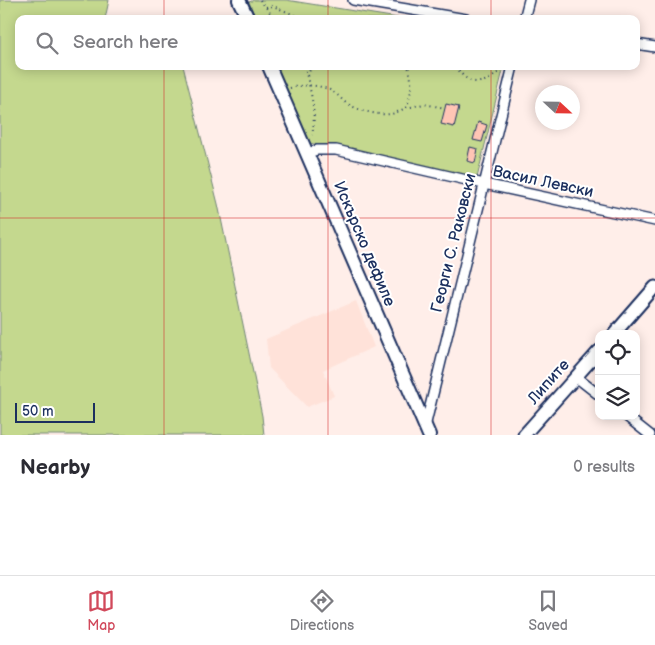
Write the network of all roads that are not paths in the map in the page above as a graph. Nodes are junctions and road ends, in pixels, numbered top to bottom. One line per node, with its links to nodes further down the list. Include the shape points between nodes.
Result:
1 (239, 0): 4 (main road)
2 (353, 0): 5 (street)
3 (529, 0): 6 (street)
4 (246, 15)
5 (442, 15)
6 (525, 15)
7 (640, 45): 8 (street)
8 (655, 47)
9 (271, 70): 11 (main road, Искърско дефиле)
10 (512, 70): 12 (street, Георги С. Раковски)
11 (308, 154): 12 (street, Васил Левски, via 318,150 336,150); 20 (main road, Искърско дефиле)
12 (484, 184): 13 (street, Васил Левски); 20 (street, Георги С. Раковски)
13 (655, 221)
14 (655, 287): 15 (street)
15 (617, 330)
16 (595, 356): 17 (street, Липите)
17 (576, 377): 18 (street); 21 (street, Липите)
18 (595, 392)
19 (631, 420): 22 (street)
20 (427, 431)
21 (524, 435)
22 (650, 435)

